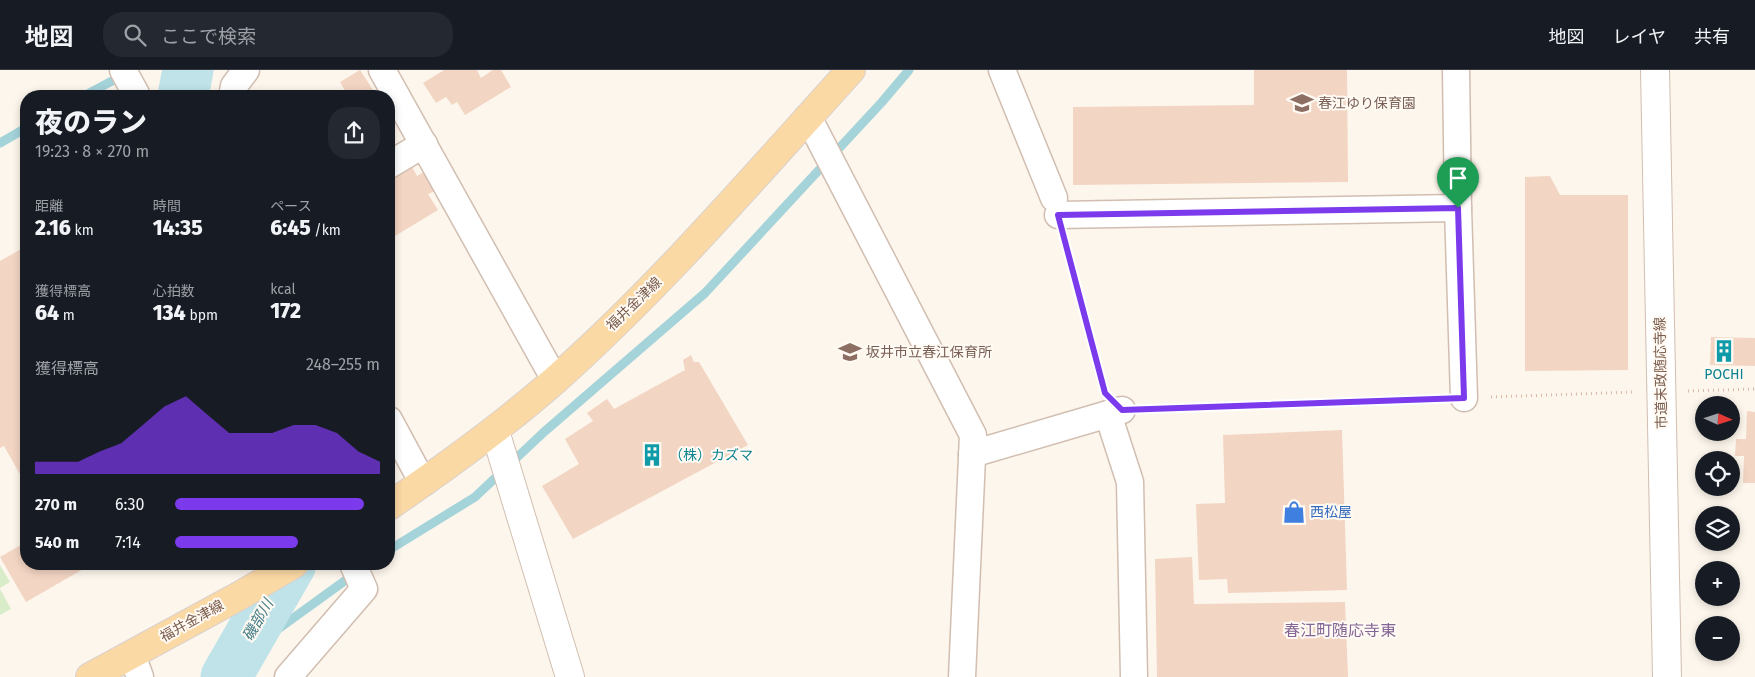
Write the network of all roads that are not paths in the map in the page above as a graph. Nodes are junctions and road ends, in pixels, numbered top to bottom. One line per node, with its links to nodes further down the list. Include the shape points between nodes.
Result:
1 (123, 70): 8 (street)
2 (246, 70): 9 (street)
3 (382, 70): 10 (street)
4 (851, 70): 12 (main road, 福井金津線)
5 (1002, 70): 15 (street, via 1056,206)
6 (1456, 70): 15 (street)
7 (1655, 70): 31 (street, 市道末政随応寺線)
8 (134, 90)
9 (233, 90)
10 (393, 90)
11 (395, 93): 13 (street)
12 (808, 117): 16 (main road, 福井金津線, via 668,272); 20 (street, via 973,435)
13 (424, 144): 14 (street); 16 (street)
14 (395, 161)
15 (1458, 208): 17 (street)
16 (555, 380): 19 (main road, 福井金津線)
17 (1464, 398)
18 (395, 431): 21 (street)
19 (494, 431): 21 (main road, 福井金津線); 28 (street)
20 (972, 454): 29 (street); 30 (street, via 1115,412 1130,482)
21 (423, 483): 22 (main road, 福井金津線)
22 (395, 502)
23 (284, 570): 25 (main road, 福井金津線, via 239,596)
24 (356, 570): 27 (street, via 364,589)
25 (136, 666): 26 (main road, 福井金津線)
26 (90, 677)
27 (288, 677)
28 (570, 677)
29 (962, 677)
30 (1134, 677)
31 (1667, 677)

